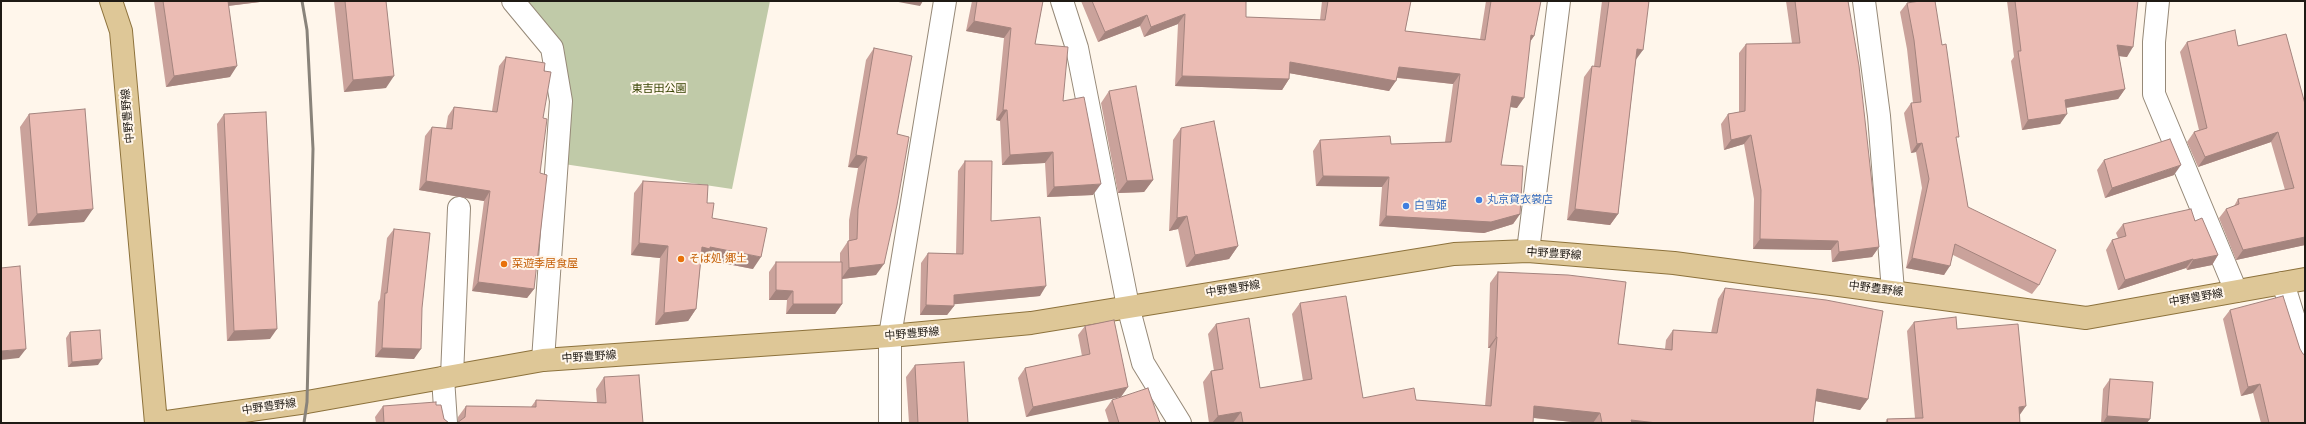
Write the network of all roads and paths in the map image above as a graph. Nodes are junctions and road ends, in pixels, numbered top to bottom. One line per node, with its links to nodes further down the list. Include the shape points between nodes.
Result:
1 (111, 1): 19 (main road, 中野豊野線, via 121,31)
2 (513, 1): 17 (street, via 552,48 561,101)
3 (945, 1): 15 (street)
4 (1062, 1): 14 (street, via 1077,48)
5 (1559, 1): 9 (street)
6 (1864, 1): 12 (street, via 1879,116)
7 (2158, 1): 13 (street, via 2154,42 2154,94)
8 (459, 208): 18 (street)
9 (1528, 251): 12 (main road, 中野豊野線, via 1674,263); 14 (main road, 中野豊野線, via 1454,254)
10 (2305, 279): 11 (main road, 中野豊野線)
11 (2283, 283): 13 (main road, 中野豊野線); 16 (street)
12 (1893, 291): 13 (main road, 中野豊野線, via 2086,318)
13 (2236, 291)
14 (1128, 306): 15 (main road, 中野豊野線, via 1031,323); 23 (street, via 1143,363)
15 (890, 336): 17 (main road, 中野豊野線); 22 (street)
16 (2305, 354)
17 (543, 360): 18 (main road, 中野豊野線)
18 (448, 377): 20 (main road, 中野豊野線, via 307,402); 21 (street)
19 (156, 423)
20 (160, 423)
21 (446, 423)
22 (890, 423)
23 (1180, 423)

